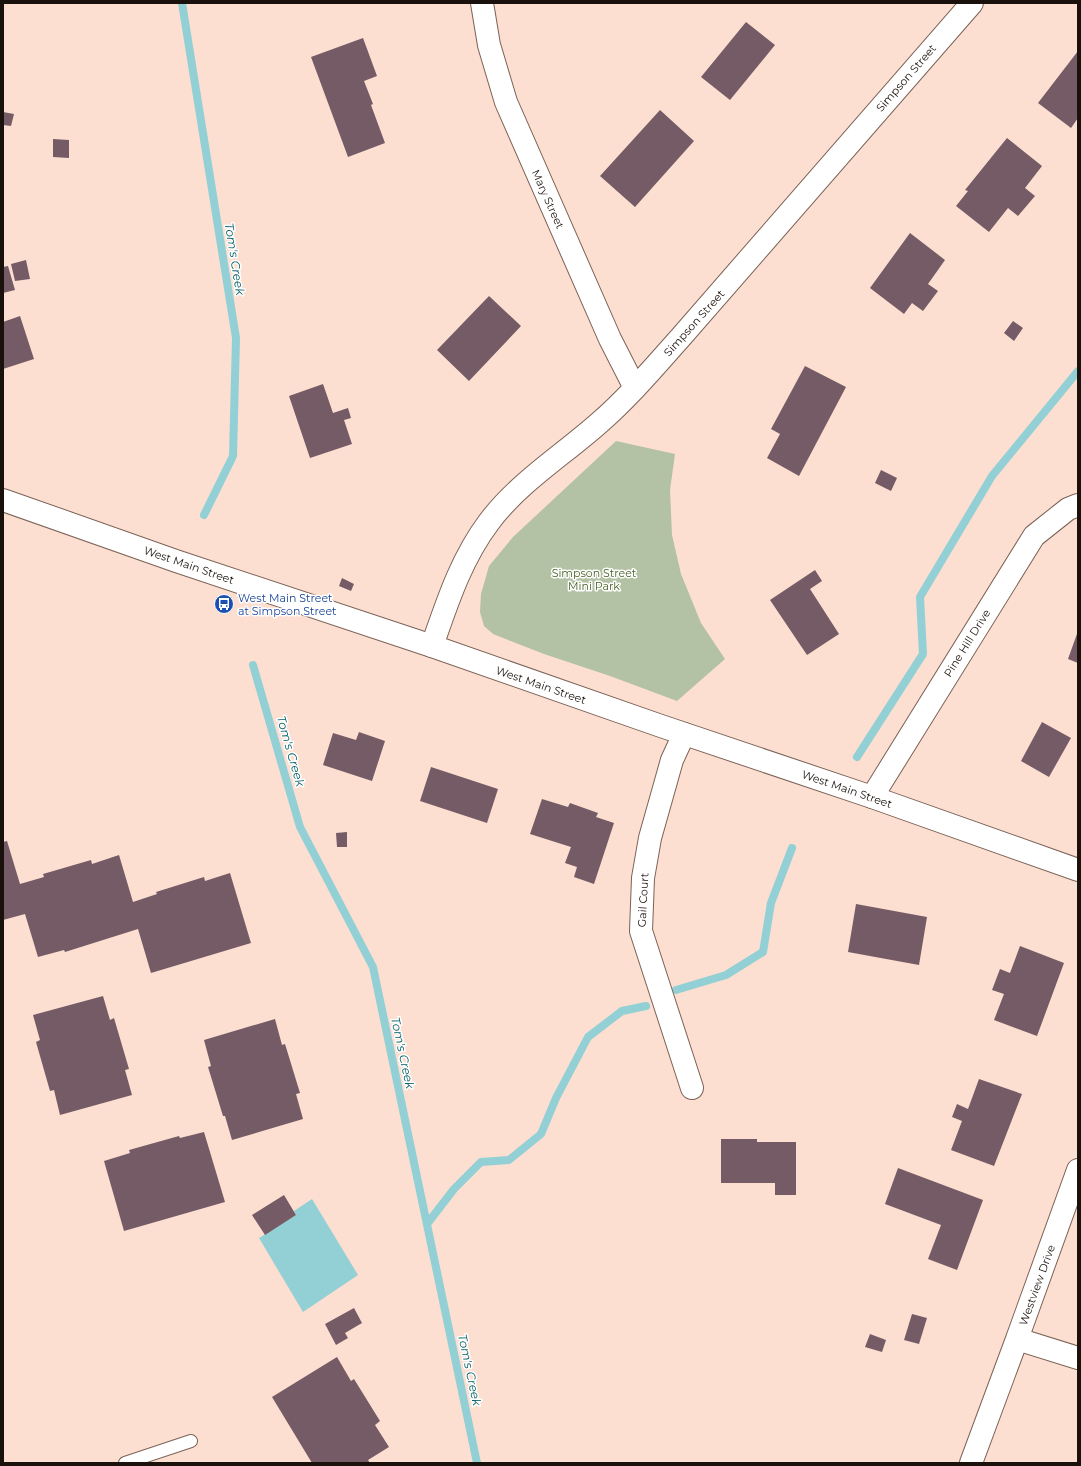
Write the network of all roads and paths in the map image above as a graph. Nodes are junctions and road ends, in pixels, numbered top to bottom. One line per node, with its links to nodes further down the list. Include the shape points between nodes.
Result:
1 (482, 3): 3 (street, Mary Street, via 489,45 506,102 610,339)
2 (972, 3): 3 (street, Simpson Street)
3 (635, 388): 6 (street, Simpson Street, via 599,423 505,502 488,523 450,593)
4 (3, 500): 6 (street, West Main Street, via 176,561)
5 (1078, 505): 8 (street, Pine Hill Drive, via 1034,536)
6 (432, 646): 7 (street, West Main Street)
7 (684, 734): 8 (street, West Main Street); 10 (street, Gail Court, via 672,760 650,838 643,878 641,931)
8 (872, 796): 9 (street, West Main Street)
9 (1078, 870)
10 (692, 1088)
11 (1078, 1170): 12 (street, Westview Drive)
12 (1017, 1339): 13 (street, Westview Drive); 16 (street)
13 (1078, 1358)
14 (191, 1440): 15 (lane)
15 (125, 1463)
16 (971, 1463)

